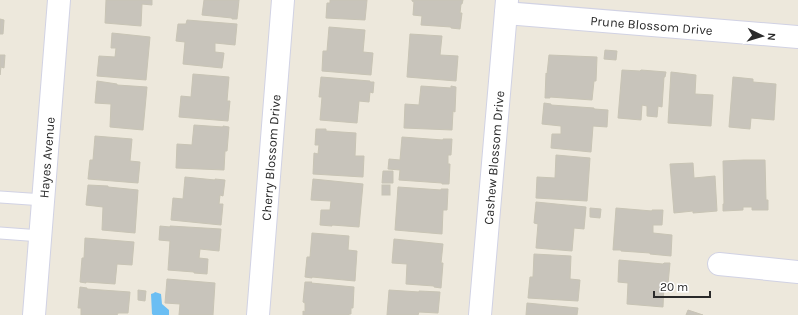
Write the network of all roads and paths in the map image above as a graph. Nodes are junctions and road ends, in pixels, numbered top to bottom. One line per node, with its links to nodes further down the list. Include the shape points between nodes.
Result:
1 (60, 0): 6 (street, Hayes Avenue)
2 (283, 0): 12 (street, Cherry Blossom Drive)
3 (506, 7): 4 (street, Prune Blossom Drive); 13 (street, Cashew Blossom Drive)
4 (798, 37)
5 (0, 197): 6 (lane)
6 (44, 200): 8 (street, Hayes Avenue)
7 (0, 233): 8 (lane)
8 (41, 236): 11 (street, Hayes Avenue)
9 (719, 264): 10 (street)
10 (798, 272)
11 (34, 315)
12 (258, 315)
13 (480, 315)

